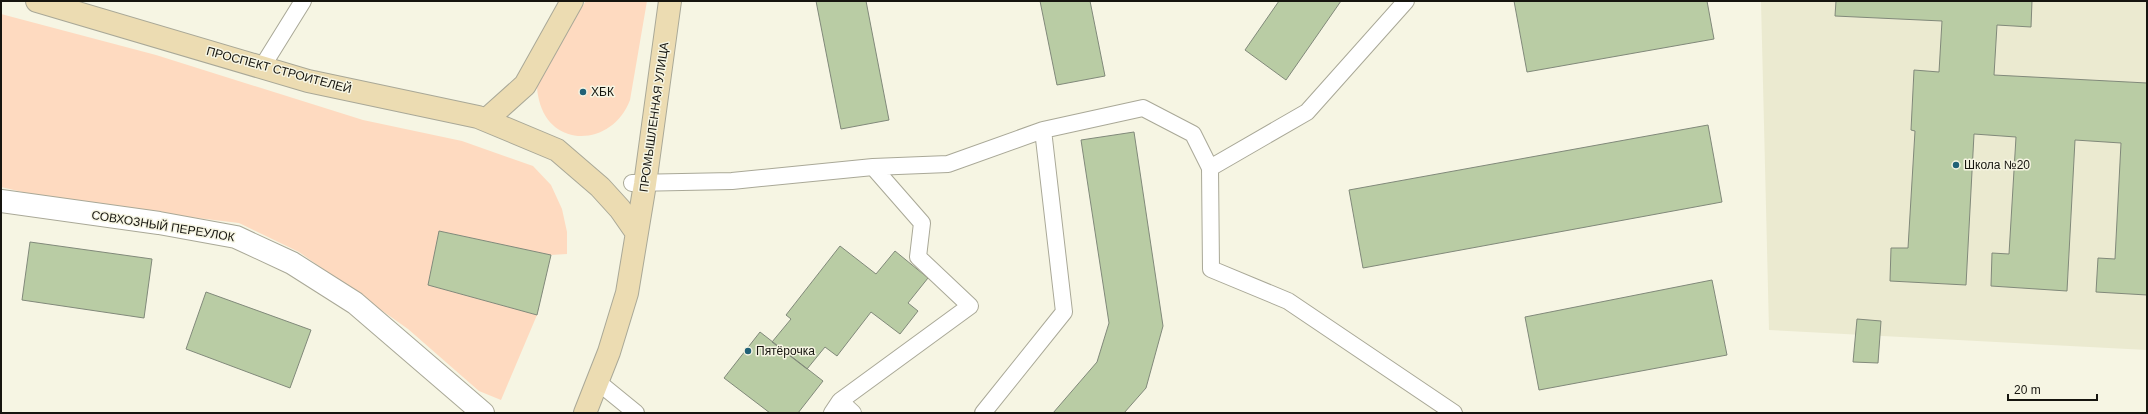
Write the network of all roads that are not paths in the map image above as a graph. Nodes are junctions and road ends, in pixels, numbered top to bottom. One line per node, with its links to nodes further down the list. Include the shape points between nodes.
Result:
1 (37, 1): 6 (main road, ПРОСПЕКТ СТРОИТЕЛЕЙ)
2 (303, 1): 7 (lane)
3 (572, 1): 8 (main road, via 525,85)
4 (670, 1): 12 (main road, ПРОМЫШЛЕННАЯ УЛИЦА)
5 (1406, 1): 11 (lane, via 1307,112)
6 (63, 6): 7 (main road, ПРОСПЕКТ СТРОИТЕЛЕЙ)
7 (262, 67): 8 (main road, ПРОСПЕКТ СТРОИТЕЛЕЙ, via 308,81)
8 (486, 120): 14 (main road, ПРОСПЕКТ СТРОИТЕЛЕЙ, via 557,150 600,187)
9 (1043, 130): 10 (lane, via 948,164); 11 (lane, via 1142,108 1193,134); 21 (lane, via 1064,312)
10 (873, 167): 12 (lane, via 732,181 632,183); 16 (lane, via 922,223 918,257 970,306)
11 (1210, 168): 22 (lane, via 1211,269 1288,301)
12 (646, 184): 14 (main road, ПРОМЫШЛЕННАЯ УЛИЦА)
13 (1, 201): 17 (street, СОВХОЗНЫЙ ПЕРЕУЛОК, via 236,237 292,263 355,303)
14 (636, 232): 15 (main road, ПРОМЫШЛЕННАЯ УЛИЦА, via 627,293)
15 (598, 382): 18 (main road, ПРОМЫШЛЕННАЯ УЛИЦА); 19 (lane)
16 (836, 407): 20 (lane)
17 (483, 413)
18 (585, 413)
19 (636, 413)
20 (853, 413)
21 (983, 413)
22 (1454, 413)

